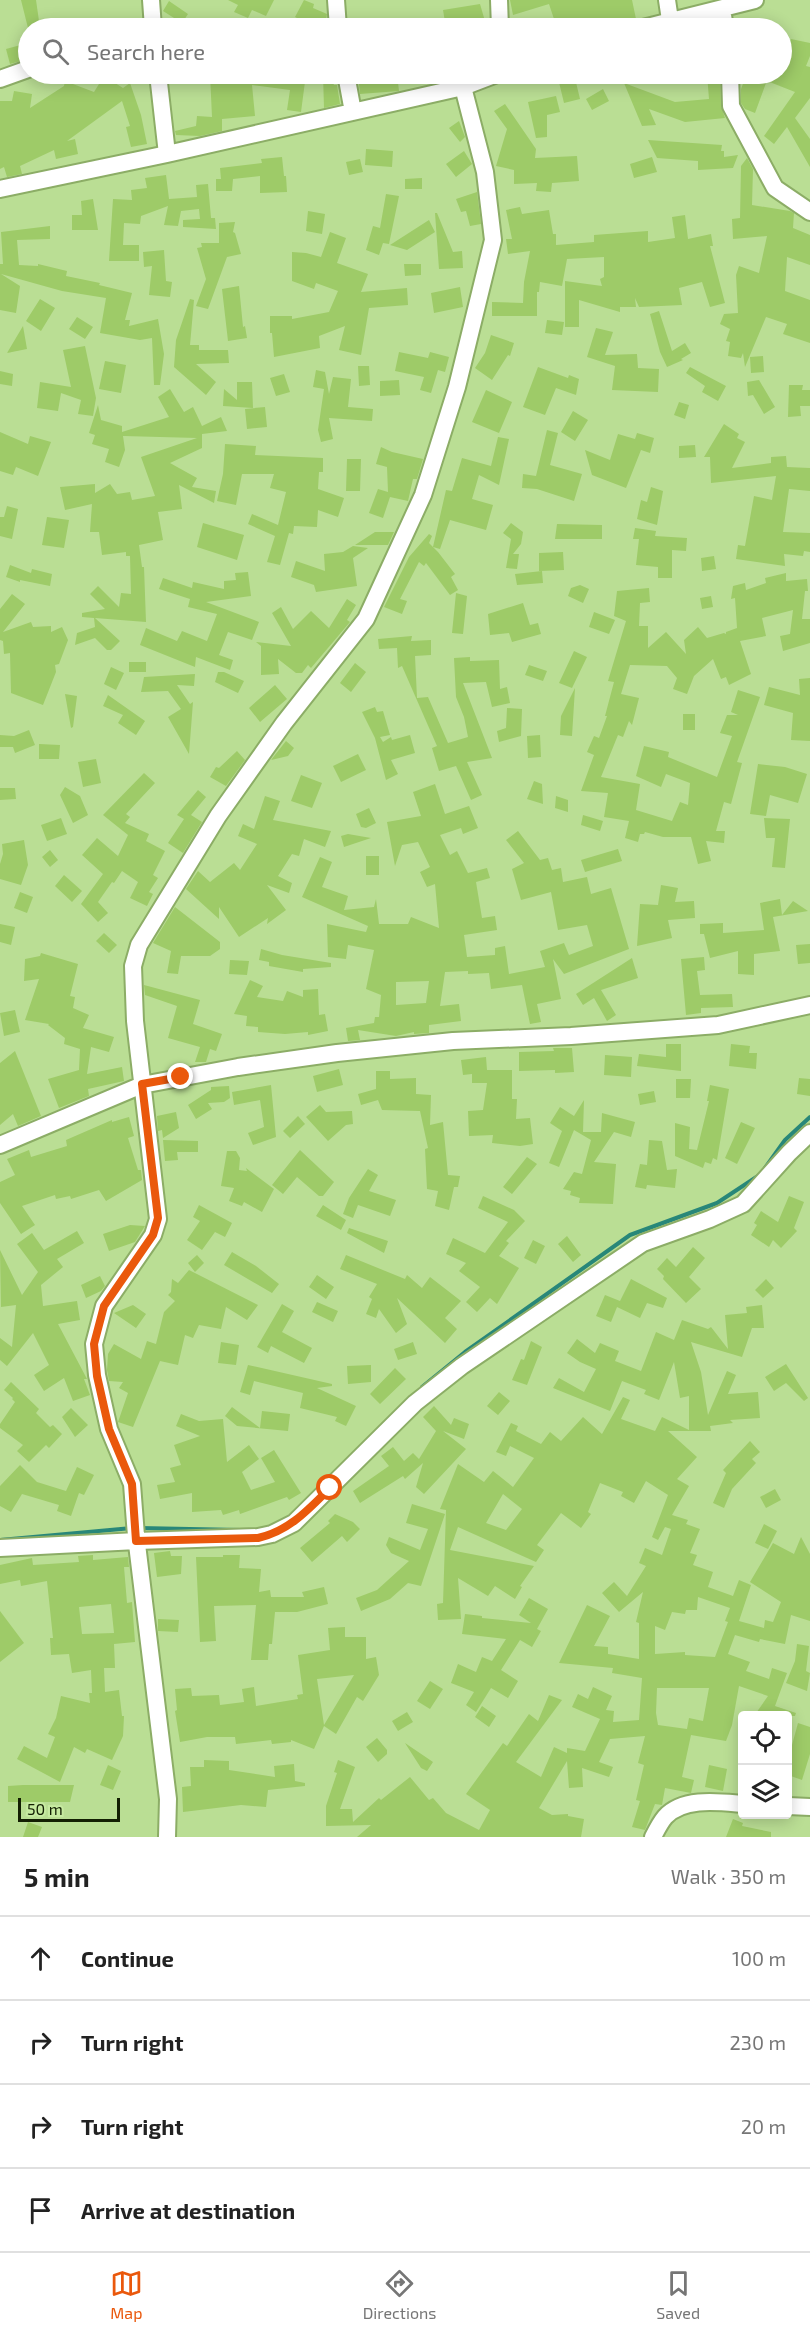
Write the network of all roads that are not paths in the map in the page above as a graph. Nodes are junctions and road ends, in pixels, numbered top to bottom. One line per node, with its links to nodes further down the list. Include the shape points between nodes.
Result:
1 (151, 0): 7 (street)
2 (336, 0): 8 (street)
3 (499, 0): 9 (street)
4 (668, 0): 10 (street)
5 (755, 0): 6 (street)
6 (722, 9): 11 (street); 12 (street)
7 (152, 18)
8 (337, 18)
9 (500, 18)
10 (670, 18)
11 (679, 18)
12 (723, 18)
13 (18, 73): 14 (street)
14 (0, 79)
15 (159, 84): 21 (street)
16 (348, 84): 20 (street)
17 (471, 84): 19 (street)
18 (730, 84): 23 (street, via 731,106 775,188)
19 (463, 87): 20 (street); 25 (street, via 485,172 493,240 457,387 426,489 366,619 284,723 218,816 139,945 133,966)
20 (353, 112): 21 (street)
21 (167, 154): 22 (street)
22 (0, 189)
23 (810, 212)
24 (810, 1005): 25 (street, via 724,1024 453,1041 337,1053)
25 (142, 1084): 27 (street); 28 (street, via 157,1227 104,1306 94,1344 109,1429 132,1484)
26 (810, 1132): 28 (street, via 743,1204 643,1243 462,1366 415,1403 294,1523 258,1538)
27 (0, 1146)
28 (136, 1538): 29 (street); 33 (street, via 168,1799)
29 (0, 1548)
30 (738, 1804): 34 (street, via 685,1805 666,1815)
31 (792, 1806): 32 (street)
32 (810, 1807)
33 (167, 1837)
34 (653, 1837)

